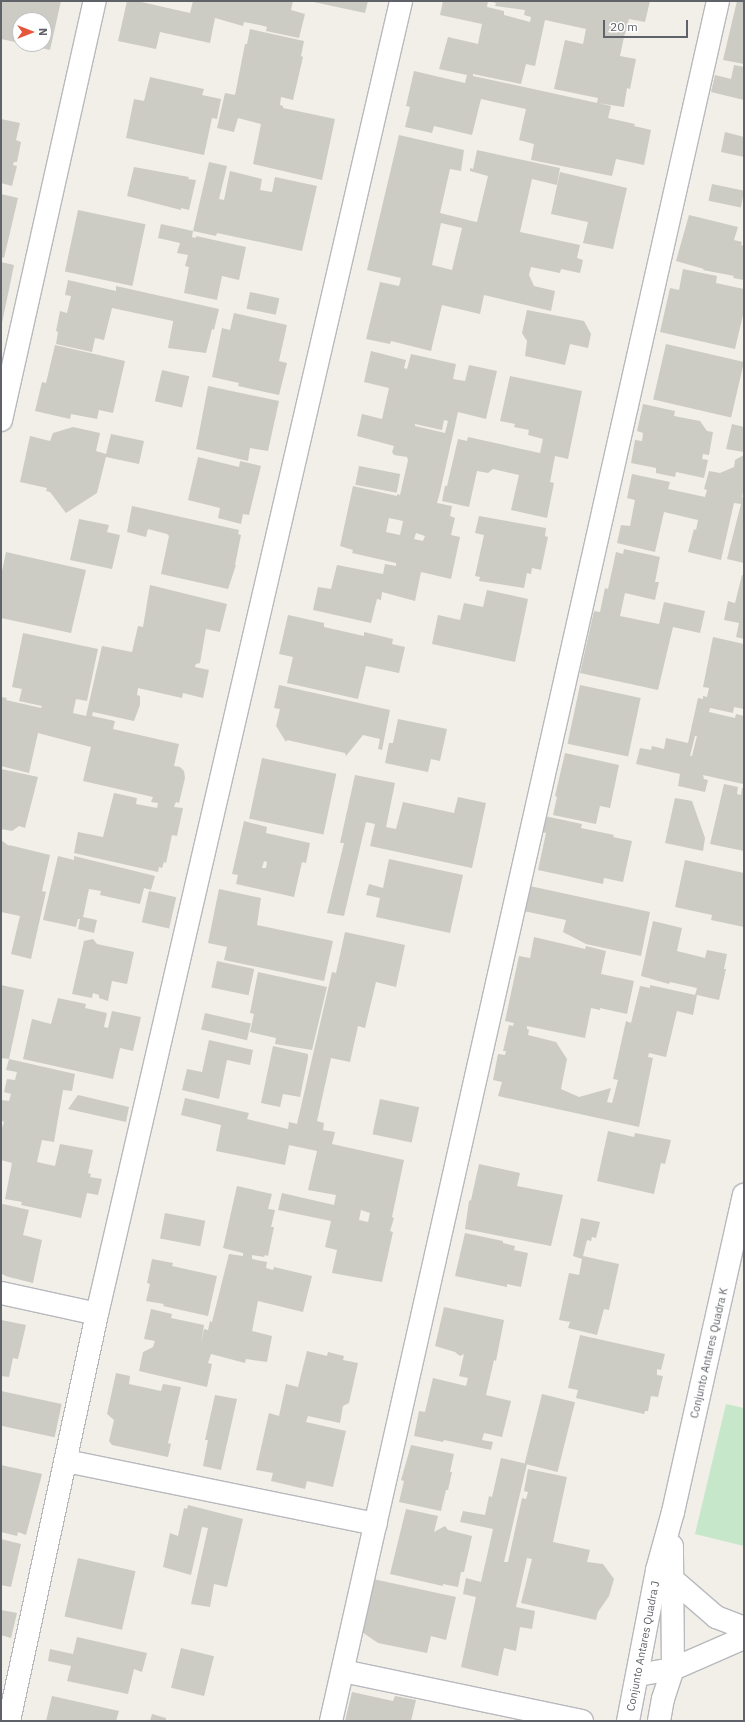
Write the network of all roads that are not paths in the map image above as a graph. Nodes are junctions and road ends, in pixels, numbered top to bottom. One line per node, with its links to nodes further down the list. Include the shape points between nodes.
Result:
1 (94, 1): 4 (street)
2 (401, 1): 7 (street)
3 (718, 1): 9 (street)
4 (1, 420)
5 (744, 1195): 10 (street, Conjunto Antares Quadra K, via 673,1512)
6 (1, 1293): 7 (street)
7 (97, 1314): 8 (street)
8 (66, 1461): 9 (street); 16 (street)
9 (376, 1524): 14 (street)
10 (664, 1574): 11 (street, via 716,1617); 13 (street, Conjunto Antares Quadra J); 15 (street, Conjunto Antares Quadra J)
11 (744, 1628)
12 (744, 1638): 13 (street)
13 (672, 1669): 15 (street); 20 (street, Conjunto Antares Quadra J)
14 (343, 1671): 17 (street); 18 (street)
15 (638, 1675): 19 (street, Conjunto Antares Quadra J)
16 (9, 1721)
17 (331, 1721)
18 (582, 1721)
19 (628, 1721)
20 (659, 1721)

